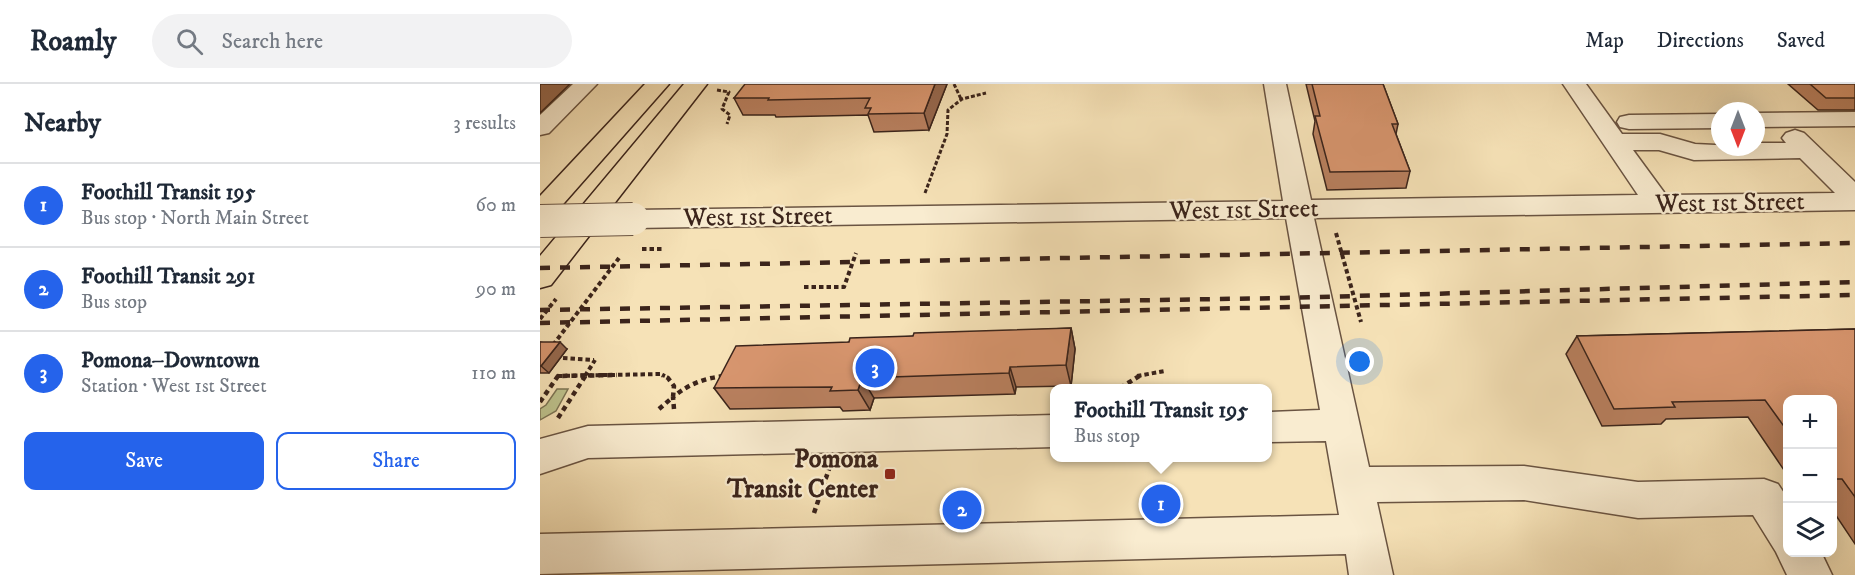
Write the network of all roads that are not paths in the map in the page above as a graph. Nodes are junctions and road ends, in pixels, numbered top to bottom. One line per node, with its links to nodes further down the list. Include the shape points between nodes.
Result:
1 (586, 84): 9 (street)
2 (658, 84): 17 (main road)
3 (1275, 84): 16 (street)
4 (1574, 84): 10 (street)
5 (707, 87): 19 (main road, via 604,196)
6 (1855, 119): 7 (street)
7 (1765, 120)
8 (1711, 122): 10 (street)
9 (540, 128)
10 (1608, 132): 12 (street, via 1694,152); 15 (street)
11 (1855, 137): 12 (street)
12 (1809, 152): 13 (street); 14 (street)
13 (1855, 167)
14 (1855, 199): 15 (street, West 1st Street)
15 (1658, 204): 16 (street, West 1st Street)
16 (1298, 210): 18 (street, West 1st Street, bridge); 20 (street)
17 (540, 213)
18 (540, 221)
19 (540, 277)
20 (1342, 425): 21 (street); 24 (street)
21 (1272, 427)
22 (1050, 431): 23 (street, via 588,442 548,453)
23 (547, 441)
24 (1353, 485): 25 (street, via 1524,483 1638,500 1764,497); 26 (street)
25 (1783, 529)
26 (1363, 534): 27 (street); 29 (street)
27 (540, 554)
28 (1800, 557): 30 (street)
29 (1371, 575)
30 (1810, 575)

